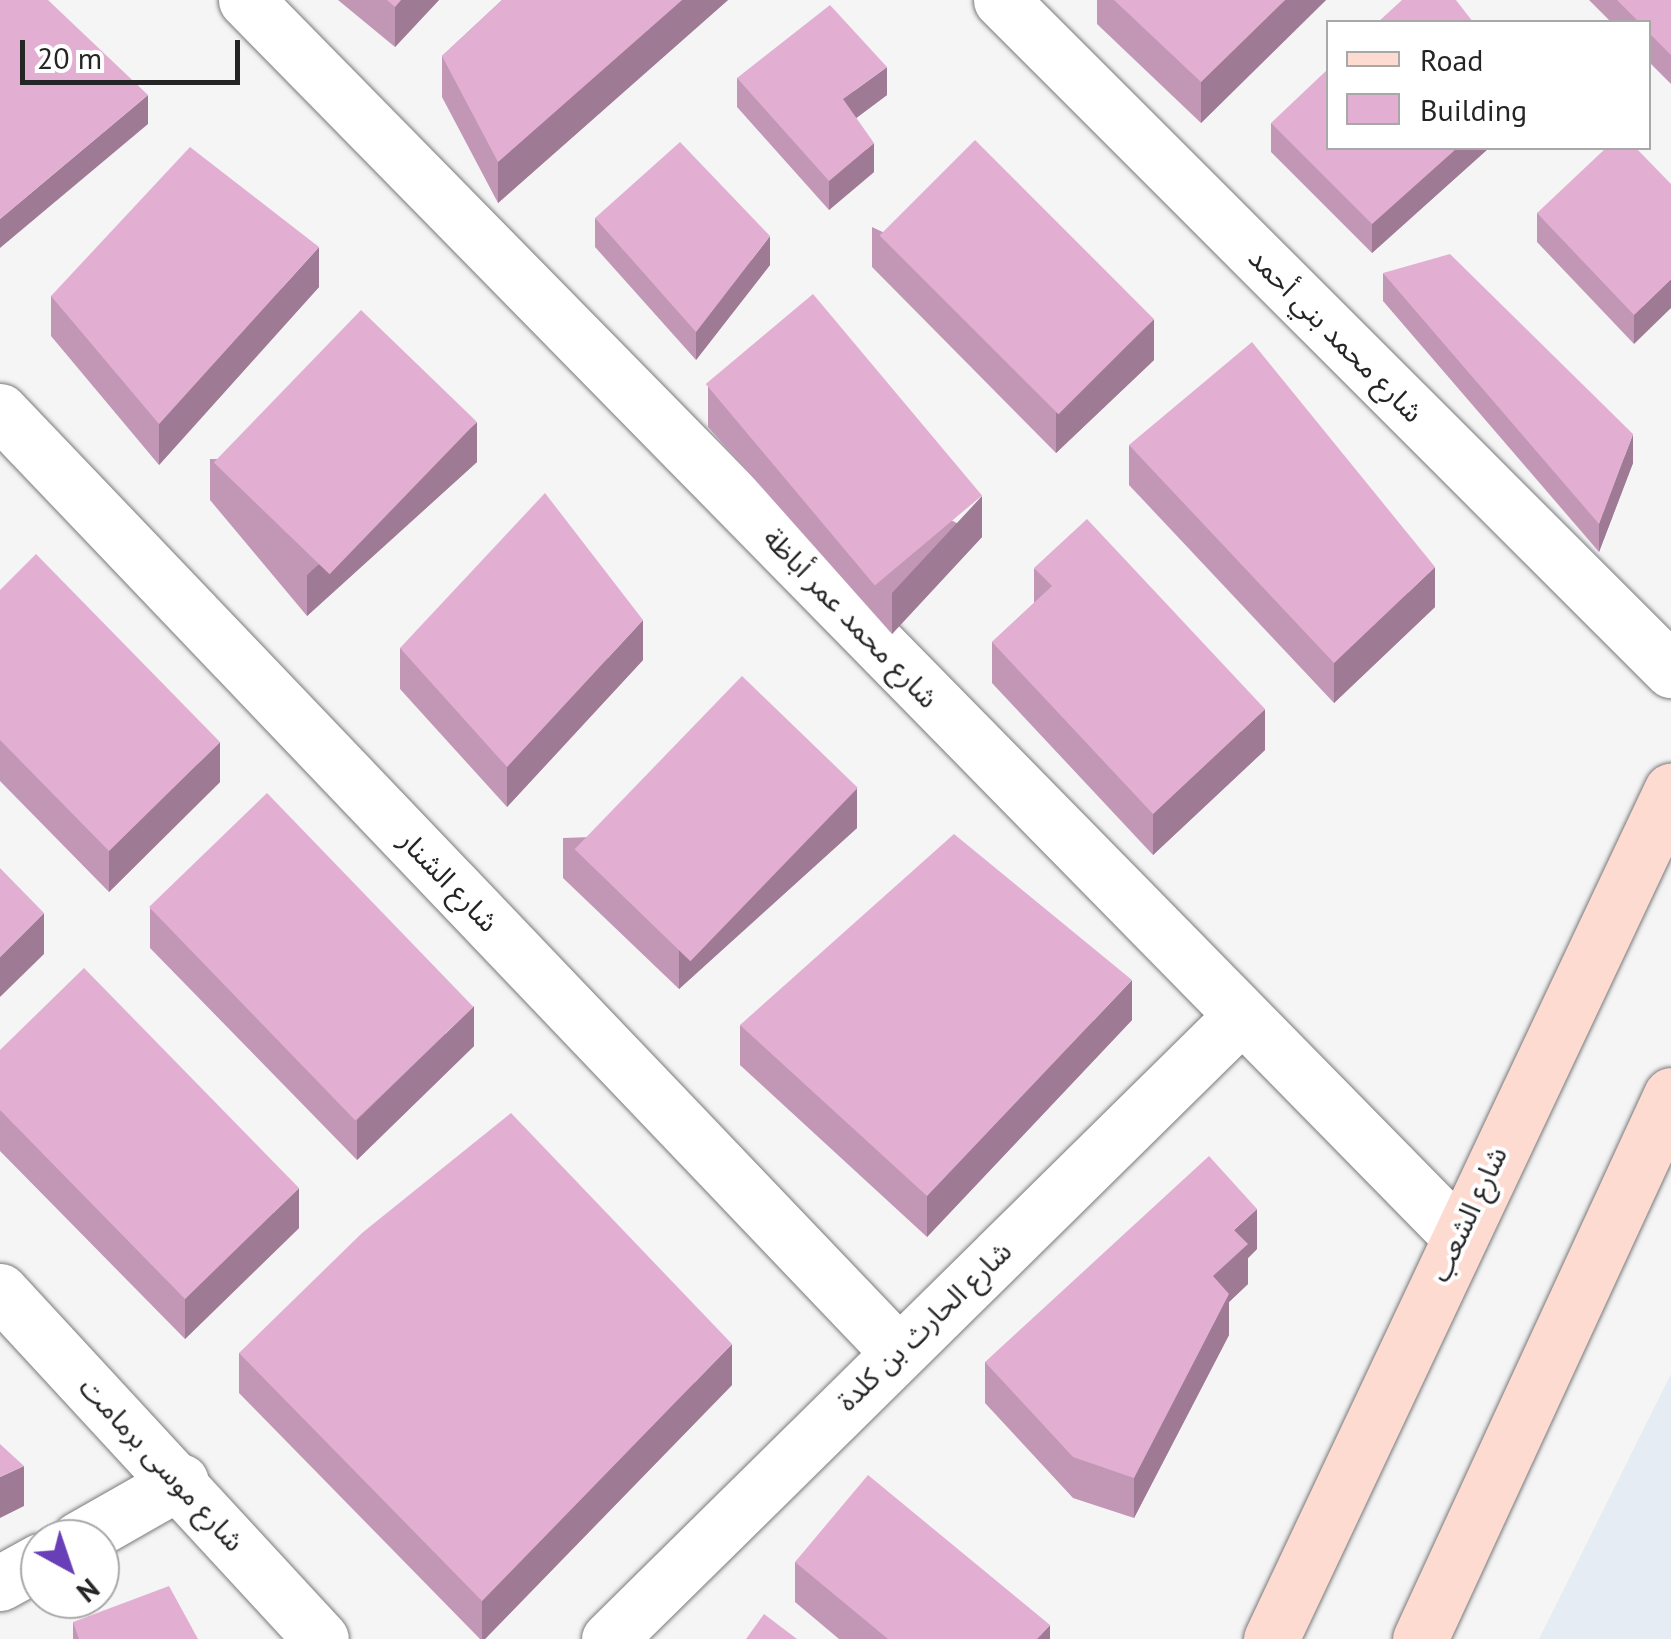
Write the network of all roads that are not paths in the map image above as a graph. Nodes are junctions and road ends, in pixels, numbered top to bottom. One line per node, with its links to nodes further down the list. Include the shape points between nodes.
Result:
1 (246, 0): 6 (street, شارع محمد عمر أباظة)
2 (1001, 0): 4 (street, شارع محمد بني أحمد)
3 (0, 412): 10 (street, شارع الشنار)
4 (1671, 670)
5 (1671, 791): 8 (street, شارع الشعب)
6 (1241, 1016): 8 (street, شارع محمد عمر أباظة); 10 (street, شارع الحارث بن كلدة)
7 (1671, 1095): 16 (street)
8 (1458, 1235): 15 (street, شارع الشعب)
9 (0, 1291): 11 (street, شارع موسى برمامت)
10 (897, 1351): 14 (street, شارع الحارث بن كلدة)
11 (181, 1481): 12 (street); 13 (street, شارع موسى برمامت)
12 (114, 1519)
13 (322, 1639)
14 (609, 1639)
15 (1270, 1639)
16 (1420, 1639)

